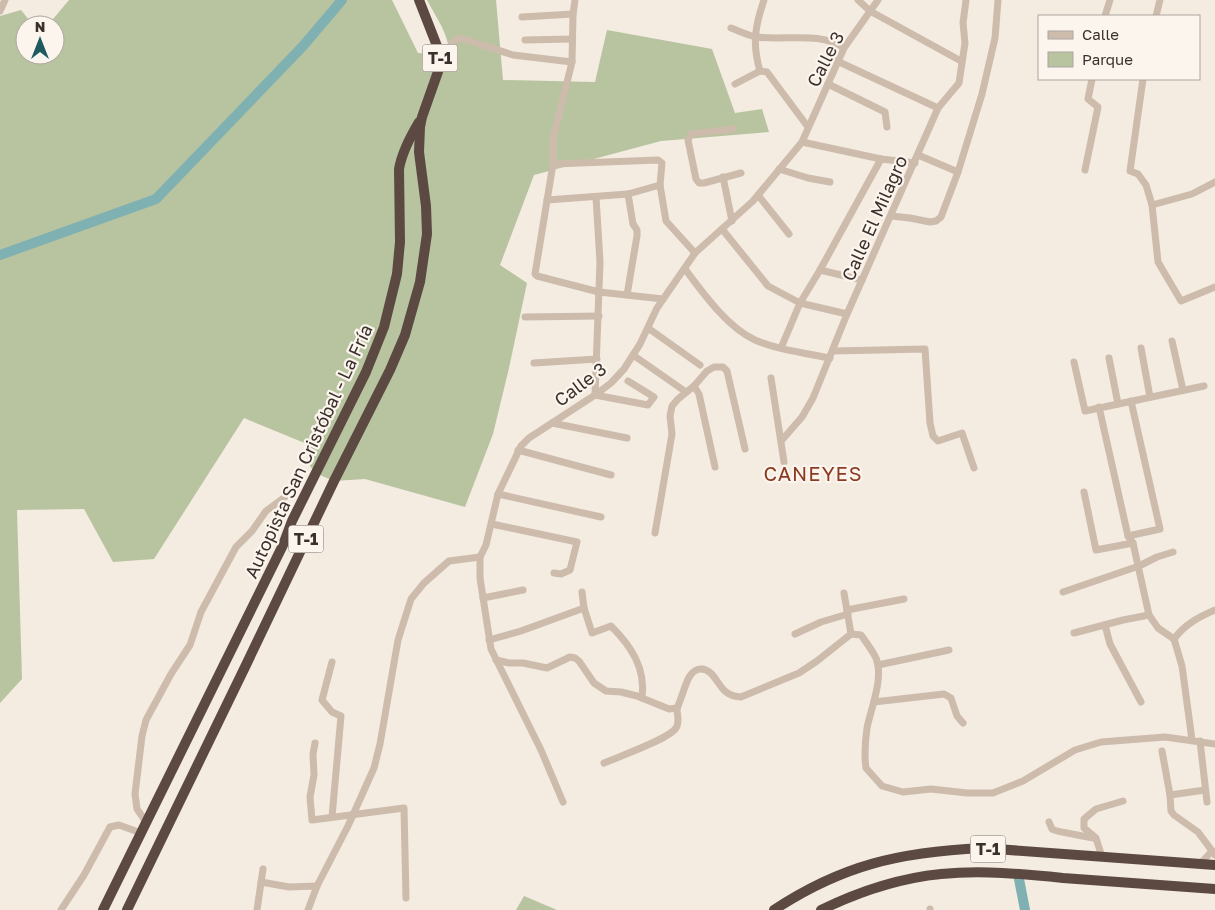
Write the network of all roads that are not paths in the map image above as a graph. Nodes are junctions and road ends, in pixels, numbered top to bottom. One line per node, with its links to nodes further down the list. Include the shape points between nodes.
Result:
1 (5, 0): 11 (street)
2 (419, 0): 32 (highway, T-1, via 440,59)
3 (575, 0): 13 (street)
4 (764, 0): 18 (street)
5 (858, 0): 12 (street)
6 (878, 0): 12 (street, Calle 3)
7 (966, 0): 24 (street, Calle El Milagro)
8 (998, 0): 43 (street, via 993,52)
9 (1110, 0): 14 (street)
10 (1160, 0): 15 (street)
11 (0, 11)
12 (870, 11): 22 (street, Calle 3); 24 (street)
13 (573, 14): 16 (street); 19 (street)
14 (1106, 15)
15 (1156, 15)
16 (522, 16)
17 (732, 28): 18 (street)
18 (755, 37): 22 (street, via 820,39); 26 (street)
19 (572, 39): 20 (street); 25 (street)
20 (525, 40)
21 (452, 43): 25 (street, via 464,39 513,55)
22 (844, 48): 23 (street, Calle 3)
23 (837, 61): 30 (street, Calle 3); 31 (street)
24 (961, 61): 31 (street, Calle El Milagro, via 959,83)
25 (572, 62): 40 (street, via 553,139)
26 (760, 71): 29 (street); 33 (street, via 767,72)
27 (1092, 80): 42 (street, via 1088,99 1098,107)
28 (1143, 80): 53 (street, via 1130,171 1138,174 1146,185)
29 (735, 84)
30 (828, 84): 33 (street, Calle 3); 34 (street, via 885,112)
31 (938, 108): 37 (street, Calle El Milagro)
32 (422, 117): 151 (highway, Autopista San Cristóbal - La Fría / T-1, via 399,169 397,274 378,343 283,545); 166 (highway, Autopista San Cristóbal - La Fría / T-1, via 419,152 427,234 420,282 405,335)
33 (808, 126): 36 (street, Calle 3)
34 (887, 127)
35 (733, 129): 45 (street, via 691,134 688,138 698,182 704,184)
36 (802, 142): 38 (street); 41 (street, Calle 3)
37 (918, 155): 39 (street, Calle El Milagro); 43 (street)
38 (881, 160): 39 (street); 60 (street)
39 (915, 163): 54 (street, Calle El Milagro)
40 (553, 164): 48 (street, via 658,160 662,163); 52 (street)
41 (779, 169): 46 (street); 50 (street, Calle 3)
42 (1085, 170)
43 (958, 172): 54 (street, via 938,220 930,222)
44 (741, 173): 45 (street)
45 (723, 177): 55 (street)
46 (830, 182)
47 (1215, 182): 53 (street, via 1192,194)
48 (660, 185): 49 (street); 58 (street, via 666,221)
49 (628, 194): 51 (street); 64 (street, via 637,230)
50 (758, 195): 55 (street, Calle 3); 57 (street)
51 (596, 197): 52 (street); 63 (street, via 600,241)
52 (546, 200): 63 (street, via 535,274)
53 (1152, 205): 62 (street, via 1158,262 1181,300)
54 (892, 216): 61 (street, Calle El Milagro)
55 (732, 221): 56 (street, Calle 3)
56 (722, 229): 58 (street, Calle 3); 66 (street, via 768,286)
57 (790, 234)
58 (695, 254): 59 (street, Calle 3)
59 (685, 269): 65 (street, Calle 3); 72 (street, via 736,328 753,339)
60 (820, 270): 61 (street); 66 (street)
61 (862, 280): 67 (street, Calle El Milagro)
62 (1215, 286)
63 (599, 292): 64 (street); 69 (street)
64 (628, 295): 65 (street)
65 (663, 299): 70 (street, Calle 3)
66 (800, 303): 67 (street); 72 (street)
67 (847, 314): 74 (street, Calle El Milagro)
68 (525, 316): 69 (street)
69 (599, 316): 77 (street)
70 (648, 328): 75 (street, Calle 3); 80 (street)
71 (1172, 341): 85 (street)
72 (781, 348): 74 (street)
73 (1141, 348): 88 (street)
74 (831, 355): 94 (street, Calle El Milagro, via 809,408); 99 (street, via 926,349 933,436 938,441 962,433)
75 (633, 356): 86 (street); 87 (street, Calle 3, via 611,383)
76 (1109, 358): 90 (street)
77 (597, 359): 79 (street); 87 (street)
78 (1074, 362): 91 (street, via 1085,411)
79 (534, 363)
80 (700, 365)
81 (771, 378): 94 (street)
82 (628, 381): 87 (street, via 654,397 648,405)
83 (694, 386): 86 (street); 95 (street, via 710,370 725,368); 98 (street, via 699,394)
84 (1204, 386): 85 (street)
85 (1183, 390): 88 (street)
86 (686, 392): 106 (street, via 671,409 672,434)
87 (595, 395): 92 (street, Calle 3)
88 (1150, 397): 89 (street)
89 (1132, 401): 90 (street); 107 (street, via 1160,529)
90 (1118, 404): 91 (street)
91 (1099, 408): 107 (street)
92 (552, 423): 93 (street); 96 (street, Calle 3, via 529,438)
93 (626, 438)
94 (782, 440): 97 (street)
95 (745, 449)
96 (518, 450): 100 (street); 102 (street, Calle 3)
97 (784, 462)
98 (715, 468)
99 (974, 468)
100 (611, 475)
101 (1084, 492): 108 (street, via 1096,550)
102 (498, 494): 104 (street); 105 (street, Calle 3)
103 (285, 497): 151 (street, via 266,511 236,546 201,612 190,645 146,720 134,794 137,809)
104 (600, 517)
105 (492, 524): 110 (street, Calle 3); 112 (street, via 577,542 570,570)
106 (654, 533)
107 (1128, 536): 108 (street)
108 (1133, 543): 111 (street)
109 (1173, 552): 111 (street)
110 (480, 557): 117 (street, Calle 3); 149 (street, via 449,561 411,599 398,640 377,756)
111 (1139, 566): 115 (street); 122 (street)
112 (554, 573)
113 (523, 590): 117 (street)
114 (582, 592): 119 (street)
115 (1063, 592)
116 (844, 593): 121 (street)
117 (484, 598): 128 (street, Calle 3)
118 (904, 599): 121 (street)
119 (584, 608): 128 (street); 133 (street, via 592,633 611,626 621,637 639,665 644,684)
120 (1215, 610): 127 (street, via 1198,617)
121 (847, 612): 125 (street); 126 (street)
122 (1149, 615): 123 (street); 127 (street, via 1158,628)
123 (1105, 625): 124 (street); 135 (street, via 1110,644)
124 (1074, 633)
125 (795, 634)
126 (851, 634): 132 (street, via 860,635); 136 (street, via 799,673 741,696 725,692 709,672 695,671)
127 (1174, 639): 138 (street, via 1182,666)
128 (490, 640): 130 (street, Calle 3)
129 (949, 650): 132 (street)
130 (496, 660): 133 (street, via 547,668 574,658 594,683 606,691); 147 (street, Calle 3)
131 (332, 662): 150 (street, via 322,700 332,712 341,716)
132 (878, 665): 134 (street)
133 (642, 698): 136 (street, via 662,707)
134 (874, 702): 137 (street, via 944,694 951,698); 138 (street, via 865,743 866,768 882,786 903,792 931,789 993,793 1023,781 1075,750 1101,742 1165,737)
135 (1141, 702)
136 (677, 708): 143 (street, via 674,730 644,747)
137 (962, 723)
138 (1192, 740): 139 (street)
139 (1200, 741): 141 (street); 144 (street)
140 (315, 743): 150 (street, via 310,797 312,820)
141 (1215, 744)
142 (1162, 751): 145 (street)
143 (604, 763)
144 (1205, 790): 145 (street); 148 (street)
145 (1170, 795): 155 (street, via 1172,811 1198,832)
146 (1123, 801): 154 (street, via 1096,809 1086,816 1084,828)
147 (563, 802)
148 (1207, 802)
149 (353, 816): 150 (street); 161 (street); 163 (street, via 404,808)
150 (332, 817)
151 (146, 822): 153 (highway, Autopista San Cristóbal - La Fría / T-1)
152 (1049, 822): 154 (street, via 1058,832)
153 (141, 833): 164 (street, via 119,825 110,827); 165 (highway, Autopista San Cristóbal - La Fría / T-1)
154 (1096, 838): 156 (street)
155 (1213, 853): 157 (street)
156 (1102, 857): 157 (highway, T-1); 169 (highway, T-1, via 982,848 905,856 861,866 824,880)
157 (1200, 864): 158 (highway, T-1)
158 (1215, 865)
159 (263, 870): 160 (street)
160 (261, 882): 161 (street, via 289,887); 167 (street)
161 (317, 886): 168 (street)
162 (1215, 889): 170 (highway, T-1, via 975,872 911,879 873,889)
163 (406, 898)
164 (61, 910)
165 (103, 910)
166 (127, 910)
167 (257, 910)
168 (308, 910)
169 (774, 910)
170 (821, 910)

